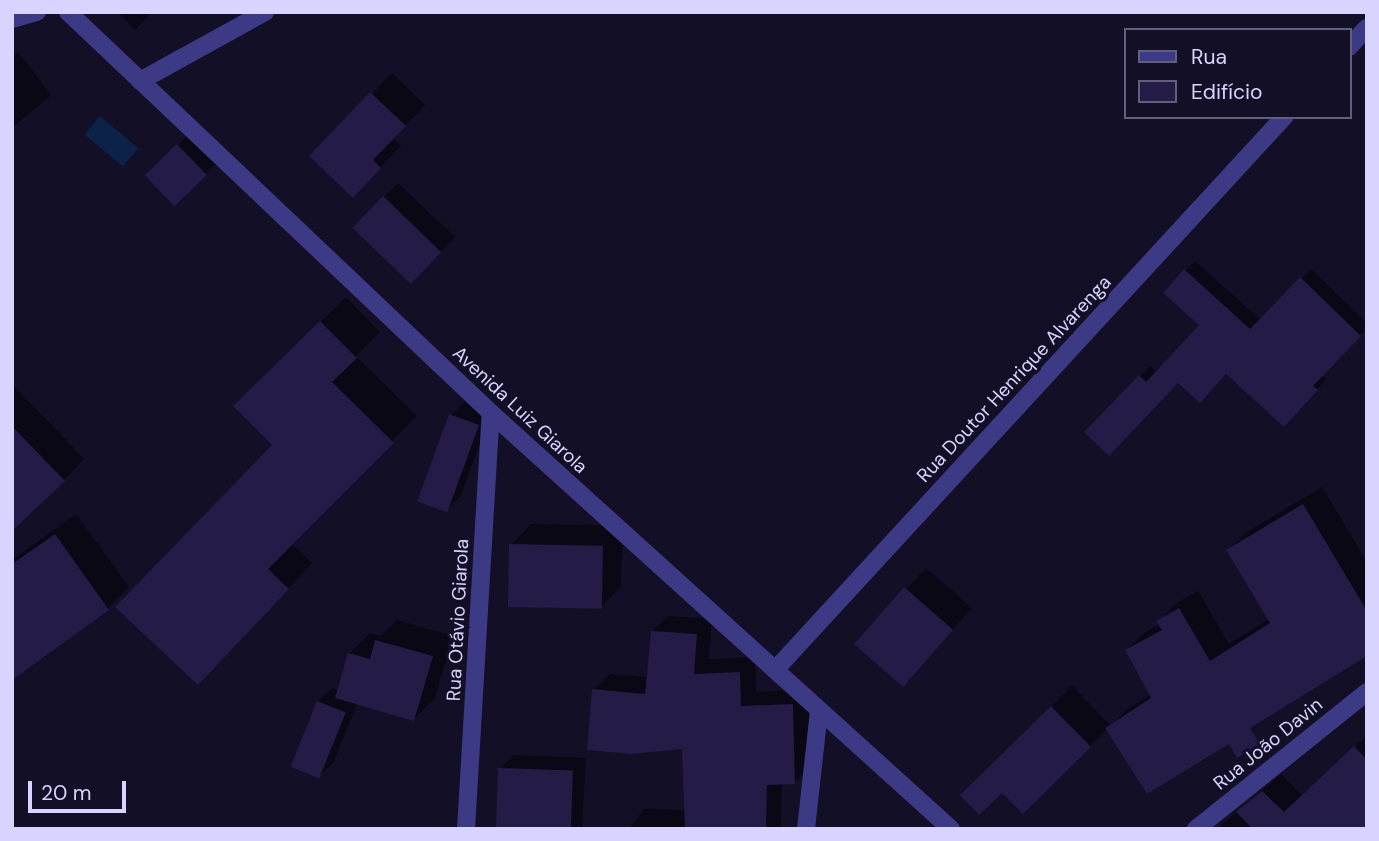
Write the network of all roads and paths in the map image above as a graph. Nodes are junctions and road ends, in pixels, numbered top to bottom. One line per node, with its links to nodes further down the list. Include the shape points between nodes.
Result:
1 (37, 12): 4 (street)
2 (68, 12): 7 (street, Avenida Luiz Giarola)
3 (265, 12): 7 (street)
4 (12, 19)
5 (1367, 28): 6 (street)
6 (1351, 45)
7 (140, 81): 9 (street, Avenida Luiz Giarola)
8 (1282, 119): 10 (street, Rua Doutor Henrique Alvarenga)
9 (491, 414): 10 (street, Avenida Luiz Giarola); 13 (street, Rua Otávio Giarola)
10 (775, 670): 12 (street, Avenida Luiz Giarola)
11 (1367, 692): 16 (street, Rua João Davin)
12 (819, 712): 14 (street); 15 (street, Avenida Luiz Giarola)
13 (466, 829)
14 (806, 829)
15 (951, 829)
16 (1196, 829)

